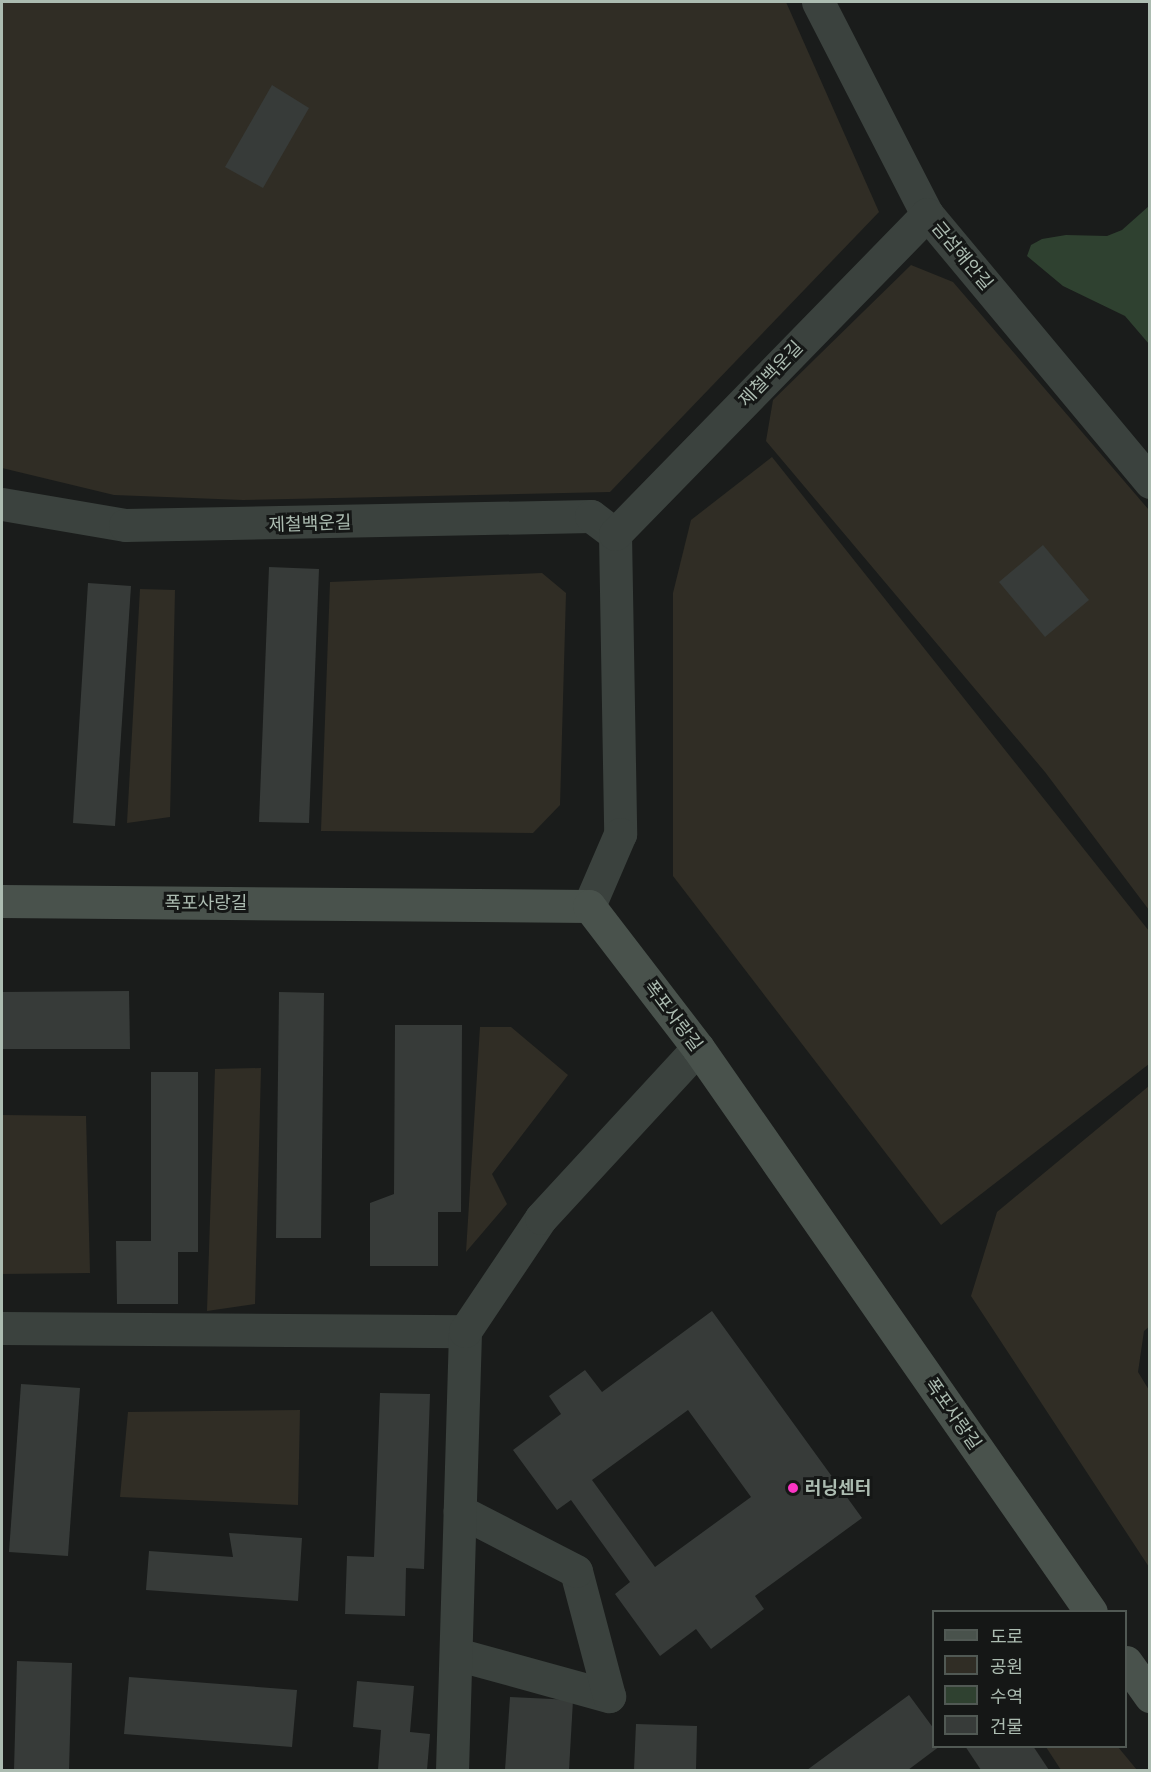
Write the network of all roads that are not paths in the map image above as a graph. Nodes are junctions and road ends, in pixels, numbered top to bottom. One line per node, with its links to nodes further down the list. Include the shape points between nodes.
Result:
1 (818, 2): 2 (street, 금섬해안길)
2 (927, 214): 3 (street, 금섬해안길); 5 (street, 제철백운길)
3 (1149, 482)
4 (2, 504): 5 (street, 제철백운길, via 125,525 591,516)
5 (615, 534): 7 (street, via 620,834)
6 (2, 901): 7 (street, 폭포사랑길)
7 (589, 906): 8 (street, 폭포사랑길)
8 (698, 1048): 10 (street, via 541,1218); 12 (street, 폭포사랑길)
9 (2, 1328): 10 (street)
10 (465, 1331): 11 (street)
11 (460, 1511): 13 (street); 13 (street, via 576,1570 609,1696)
12 (1089, 1610)
13 (456, 1654): 16 (street)
14 (1127, 1665): 15 (street)
15 (1149, 1696)
16 (452, 1770)

